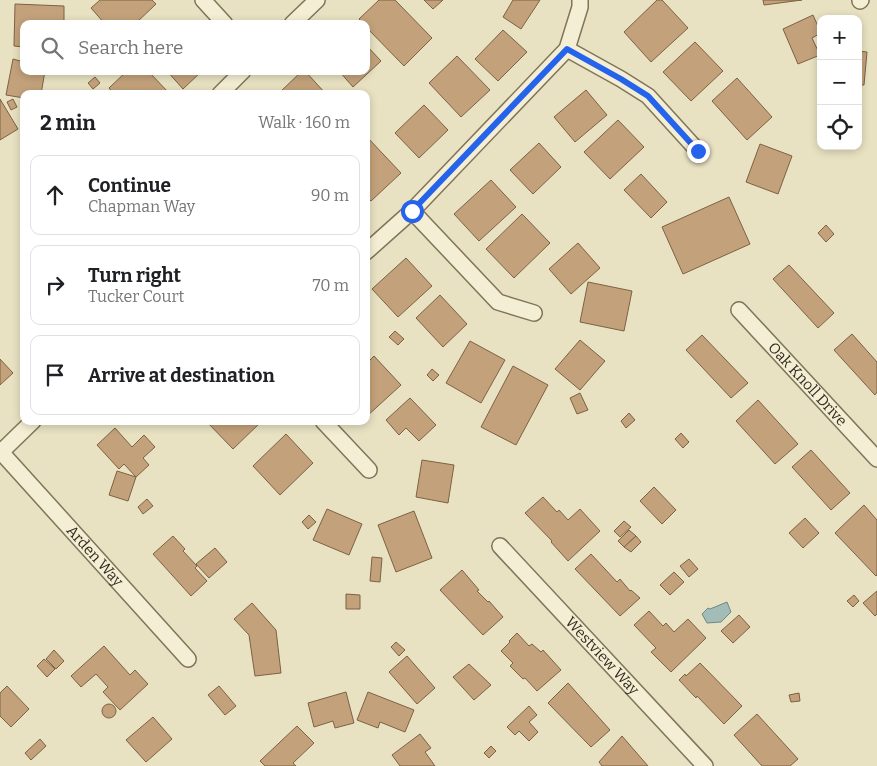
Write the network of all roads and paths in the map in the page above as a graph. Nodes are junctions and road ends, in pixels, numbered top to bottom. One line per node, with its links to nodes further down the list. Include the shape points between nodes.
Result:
1 (203, 0): 4 (street)
2 (317, 0): 5 (street)
3 (580, 0): 6 (street)
4 (221, 20)
5 (296, 20)
6 (567, 49): 9 (street, via 648,96); 10 (street)
7 (239, 75): 8 (street)
8 (224, 90)
9 (698, 151)
10 (412, 211): 11 (street); 13 (street, via 498,302)
11 (370, 248)
12 (739, 310): 17 (street, Oak Knoll Drive)
13 (534, 313)
14 (29, 425): 16 (street, Arden Way)
15 (327, 425): 18 (street)
16 (1, 452): 20 (street, Arden Way)
17 (877, 459)
18 (369, 470)
19 (500, 546): 21 (street, Westview Way)
20 (188, 659)
21 (705, 766)

